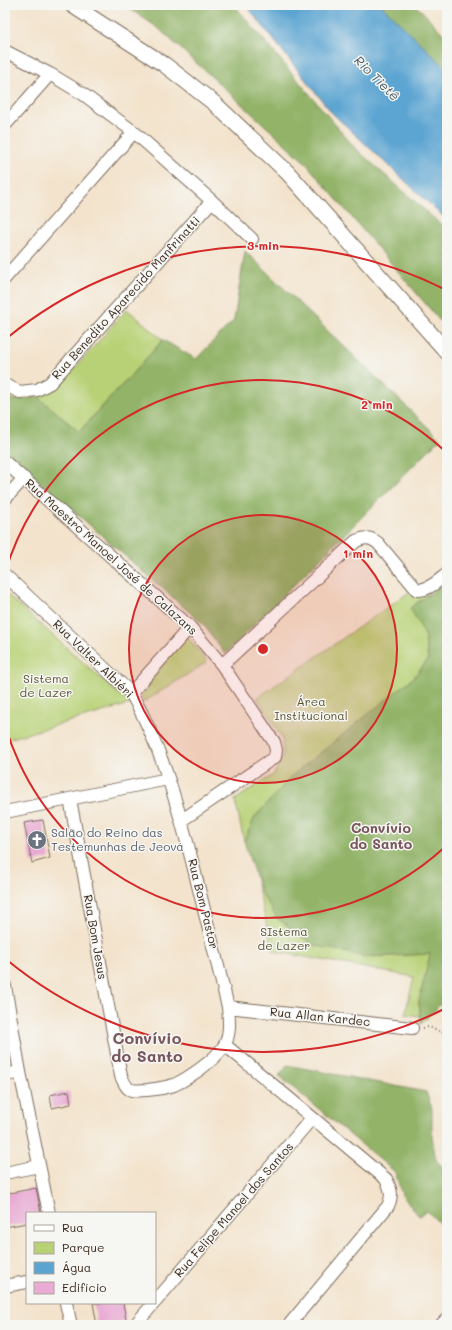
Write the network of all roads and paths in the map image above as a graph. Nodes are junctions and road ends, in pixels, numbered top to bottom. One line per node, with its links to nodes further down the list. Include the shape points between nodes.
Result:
1 (72, 5): 9 (street, via 165,65 214,103 288,173)
2 (5, 51): 3 (street)
3 (50, 74): 4 (street); 5 (street, via 83,94)
4 (5, 125)
5 (134, 132): 6 (street); 8 (street)
6 (212, 201): 7 (street); 10 (street, Rua Benedito Aparecido Manfrinatti, via 50,383 37,390 20,392)
7 (252, 239)
8 (5, 278)
9 (447, 352)
10 (5, 385)
11 (5, 462): 12 (street, Rua Maestro Manoel José de Calazans)
12 (24, 478): 13 (street); 16 (street, Rua Maestro Manoel José de Calazans)
13 (5, 499)
14 (447, 574): 17 (street, via 427,588 417,590 378,543 362,538)
15 (5, 575): 18 (street, Rua Valter Albiéri)
16 (190, 628): 17 (street, Rua Maestro Manoel José de Calazans); 18 (street)
17 (222, 665): 22 (street, Rua Maestro Manoel José de Calazans, via 274,742 275,757)
18 (131, 693): 19 (street, Rua Valter Albiéri, via 142,712)
19 (168, 779): 20 (street); 22 (street, Rua Bom Pastor)
20 (70, 799): 21 (street); 27 (street, Rua Bom Jesus, via 124,1084 129,1089 137,1091 174,1085 213,1058)
21 (5, 812)
22 (182, 820): 24 (street, Rua Bom Pastor)
23 (5, 986): 28 (street)
24 (228, 1007): 25 (street, Rua Allan Kardec); 27 (street, Rua Bom Pastor, via 229,1032)
25 (412, 1028): 26 (path, via 429,1028)
26 (447, 1034)
27 (225, 1045): 30 (street)
28 (20, 1072): 29 (street); 31 (street)
29 (5, 1076)
30 (312, 1118): 36 (street, Rua Felipe Manoel dos Santos); 42 (street, via 386,1179 392,1198)
31 (39, 1166): 32 (street); 33 (street)
32 (5, 1173)
33 (50, 1212)
34 (26, 1282): 35 (street)
35 (5, 1286)
36 (156, 1302)
37 (66, 1304): 40 (street)
38 (154, 1304): 41 (street, Rua Felipe Manoel dos Santos)
39 (447, 1319): 43 (street)
40 (71, 1325)
41 (135, 1325)
42 (289, 1325)
43 (441, 1325)

